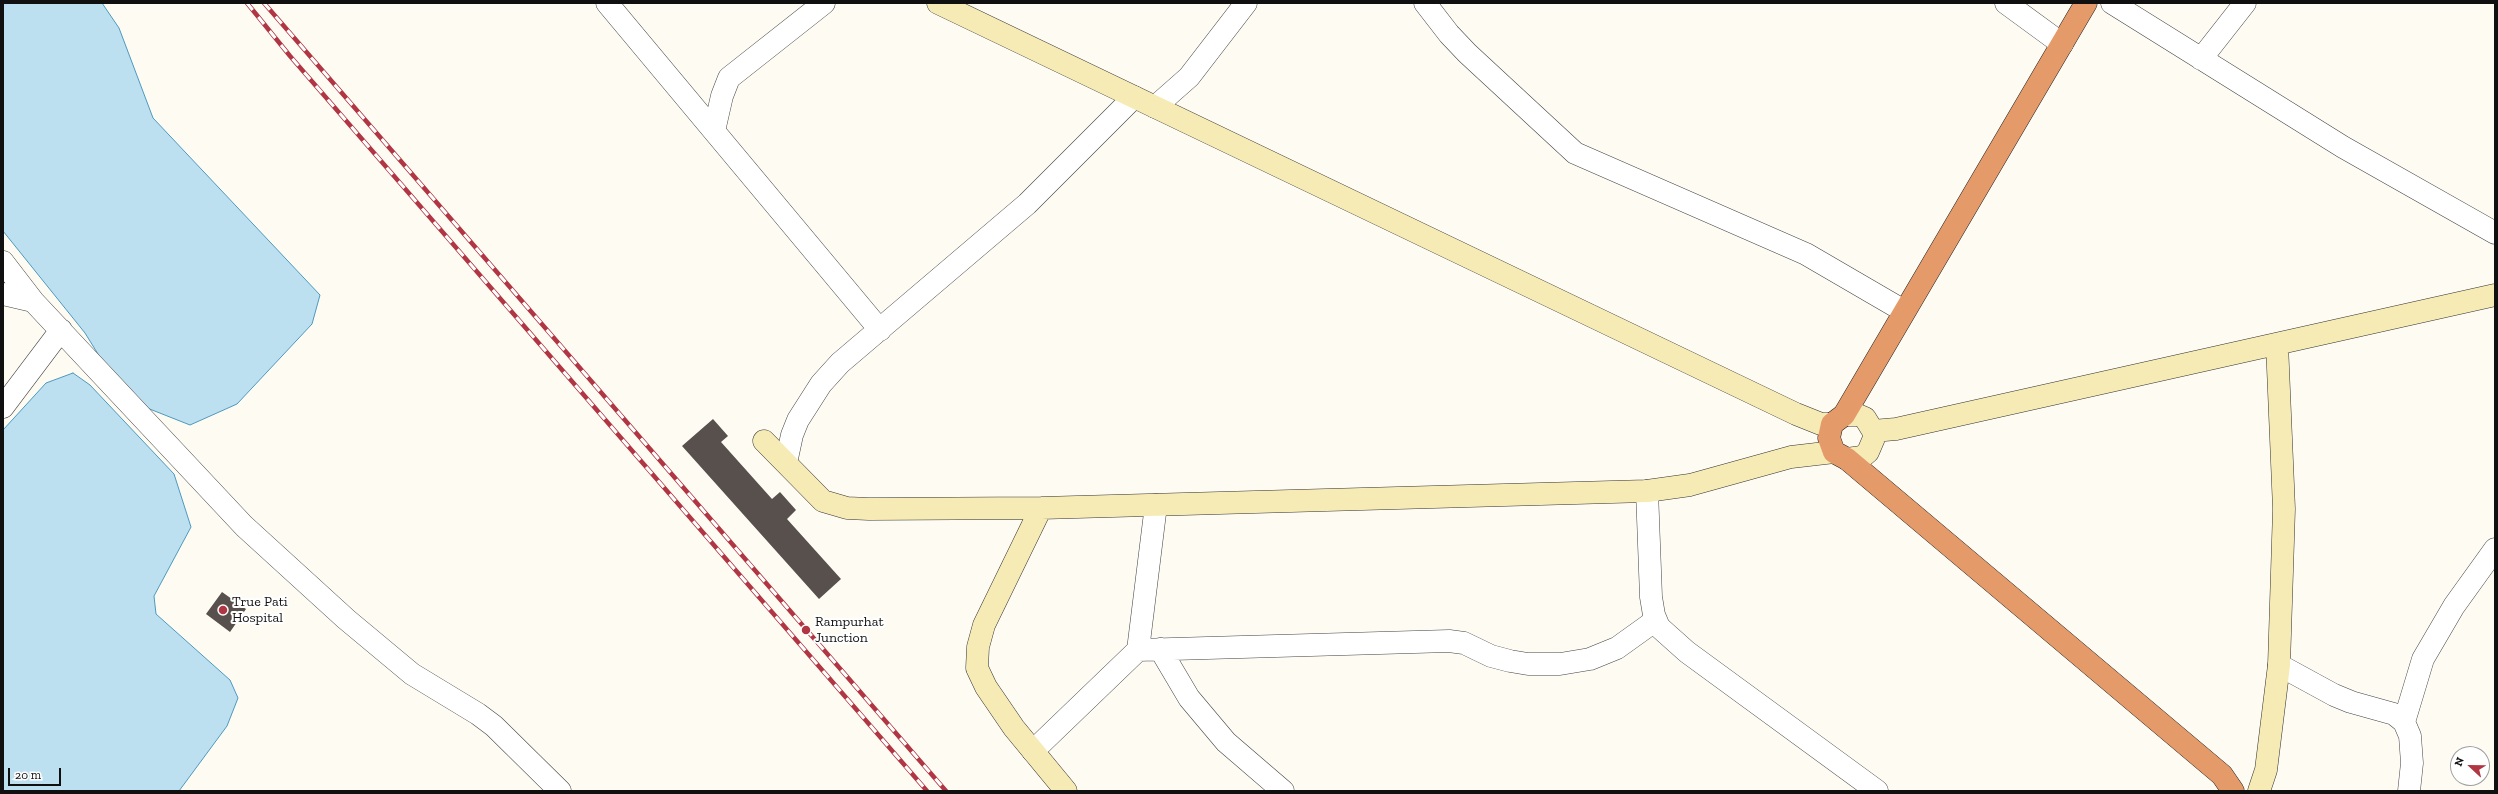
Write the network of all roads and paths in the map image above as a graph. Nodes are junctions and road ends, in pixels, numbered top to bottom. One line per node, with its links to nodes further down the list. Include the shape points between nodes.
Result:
1 (607, 3): 14 (street)
2 (824, 3): 14 (street, via 729,78)
3 (938, 3): 12 (street)
4 (1246, 3): 13 (street, via 1189,77)
5 (1426, 3): 20 (street, via 1467,54 1575,153 1806,254)
6 (2006, 3): 10 (street)
7 (2086, 3): 10 (highway)
8 (2112, 3): 11 (street)
9 (2245, 3): 11 (street)
10 (2062, 44): 20 (highway)
11 (2201, 59): 15 (street, via 2343,147)
12 (1134, 97): 13 (street); 22 (street, via 1027,204)
13 (1155, 107): 25 (street, via 1796,414 1821,424)
14 (714, 130): 22 (street)
15 (2495, 233)
16 (3, 262): 19 (street)
17 (3, 294): 19 (street)
18 (2495, 295): 23 (street)
19 (33, 301): 21 (street)
20 (1904, 311): 25 (highway)
21 (61, 330): 24 (street); 40 (street, via 244,526 346,619 412,674 494,726)
22 (880, 330): 29 (street, via 840,363 821,384 798,420)
23 (2277, 344): 26 (street, via 1896,429); 37 (street, via 2284,510)
24 (3, 407)
25 (1838, 420): 26 (street, via 1858,415 1865,418); 28 (highway, via 1829,438)
26 (1873, 431): 28 (street, via 1874,438 1868,452 1855,459)
27 (764, 441): 29 (street)
28 (1841, 455): 30 (street, via 1791,457 1690,485); 44 (highway, via 2222,775)
29 (786, 463): 32 (street, via 823,501 847,508)
30 (1647, 491): 31 (street); 34 (street, via 1651,597)
31 (1156, 504): 32 (street); 35 (street)
32 (1041, 508): 39 (street, via 984,625 977,658 977,668 986,687)
33 (2495, 548): 38 (street, via 2454,606 2423,659)
34 (1656, 620): 36 (street, via 1617,648 1590,659 1560,664 1510,661 1491,656 1464,643 1449,641); 43 (street, via 1671,639)
35 (1138, 650): 36 (street); 39 (street)
36 (1160, 650): 42 (street, via 1189,698 1226,742)
37 (2279, 665): 38 (street, via 2334,695 2394,714); 45 (street, via 2266,770)
38 (2404, 722): 46 (street, via 2410,736 2412,764)
39 (1033, 751): 41 (street)
40 (560, 791)
41 (1066, 791)
42 (1283, 791)
43 (1877, 791)
44 (2233, 791)
45 (2259, 791)
46 (2409, 791)

